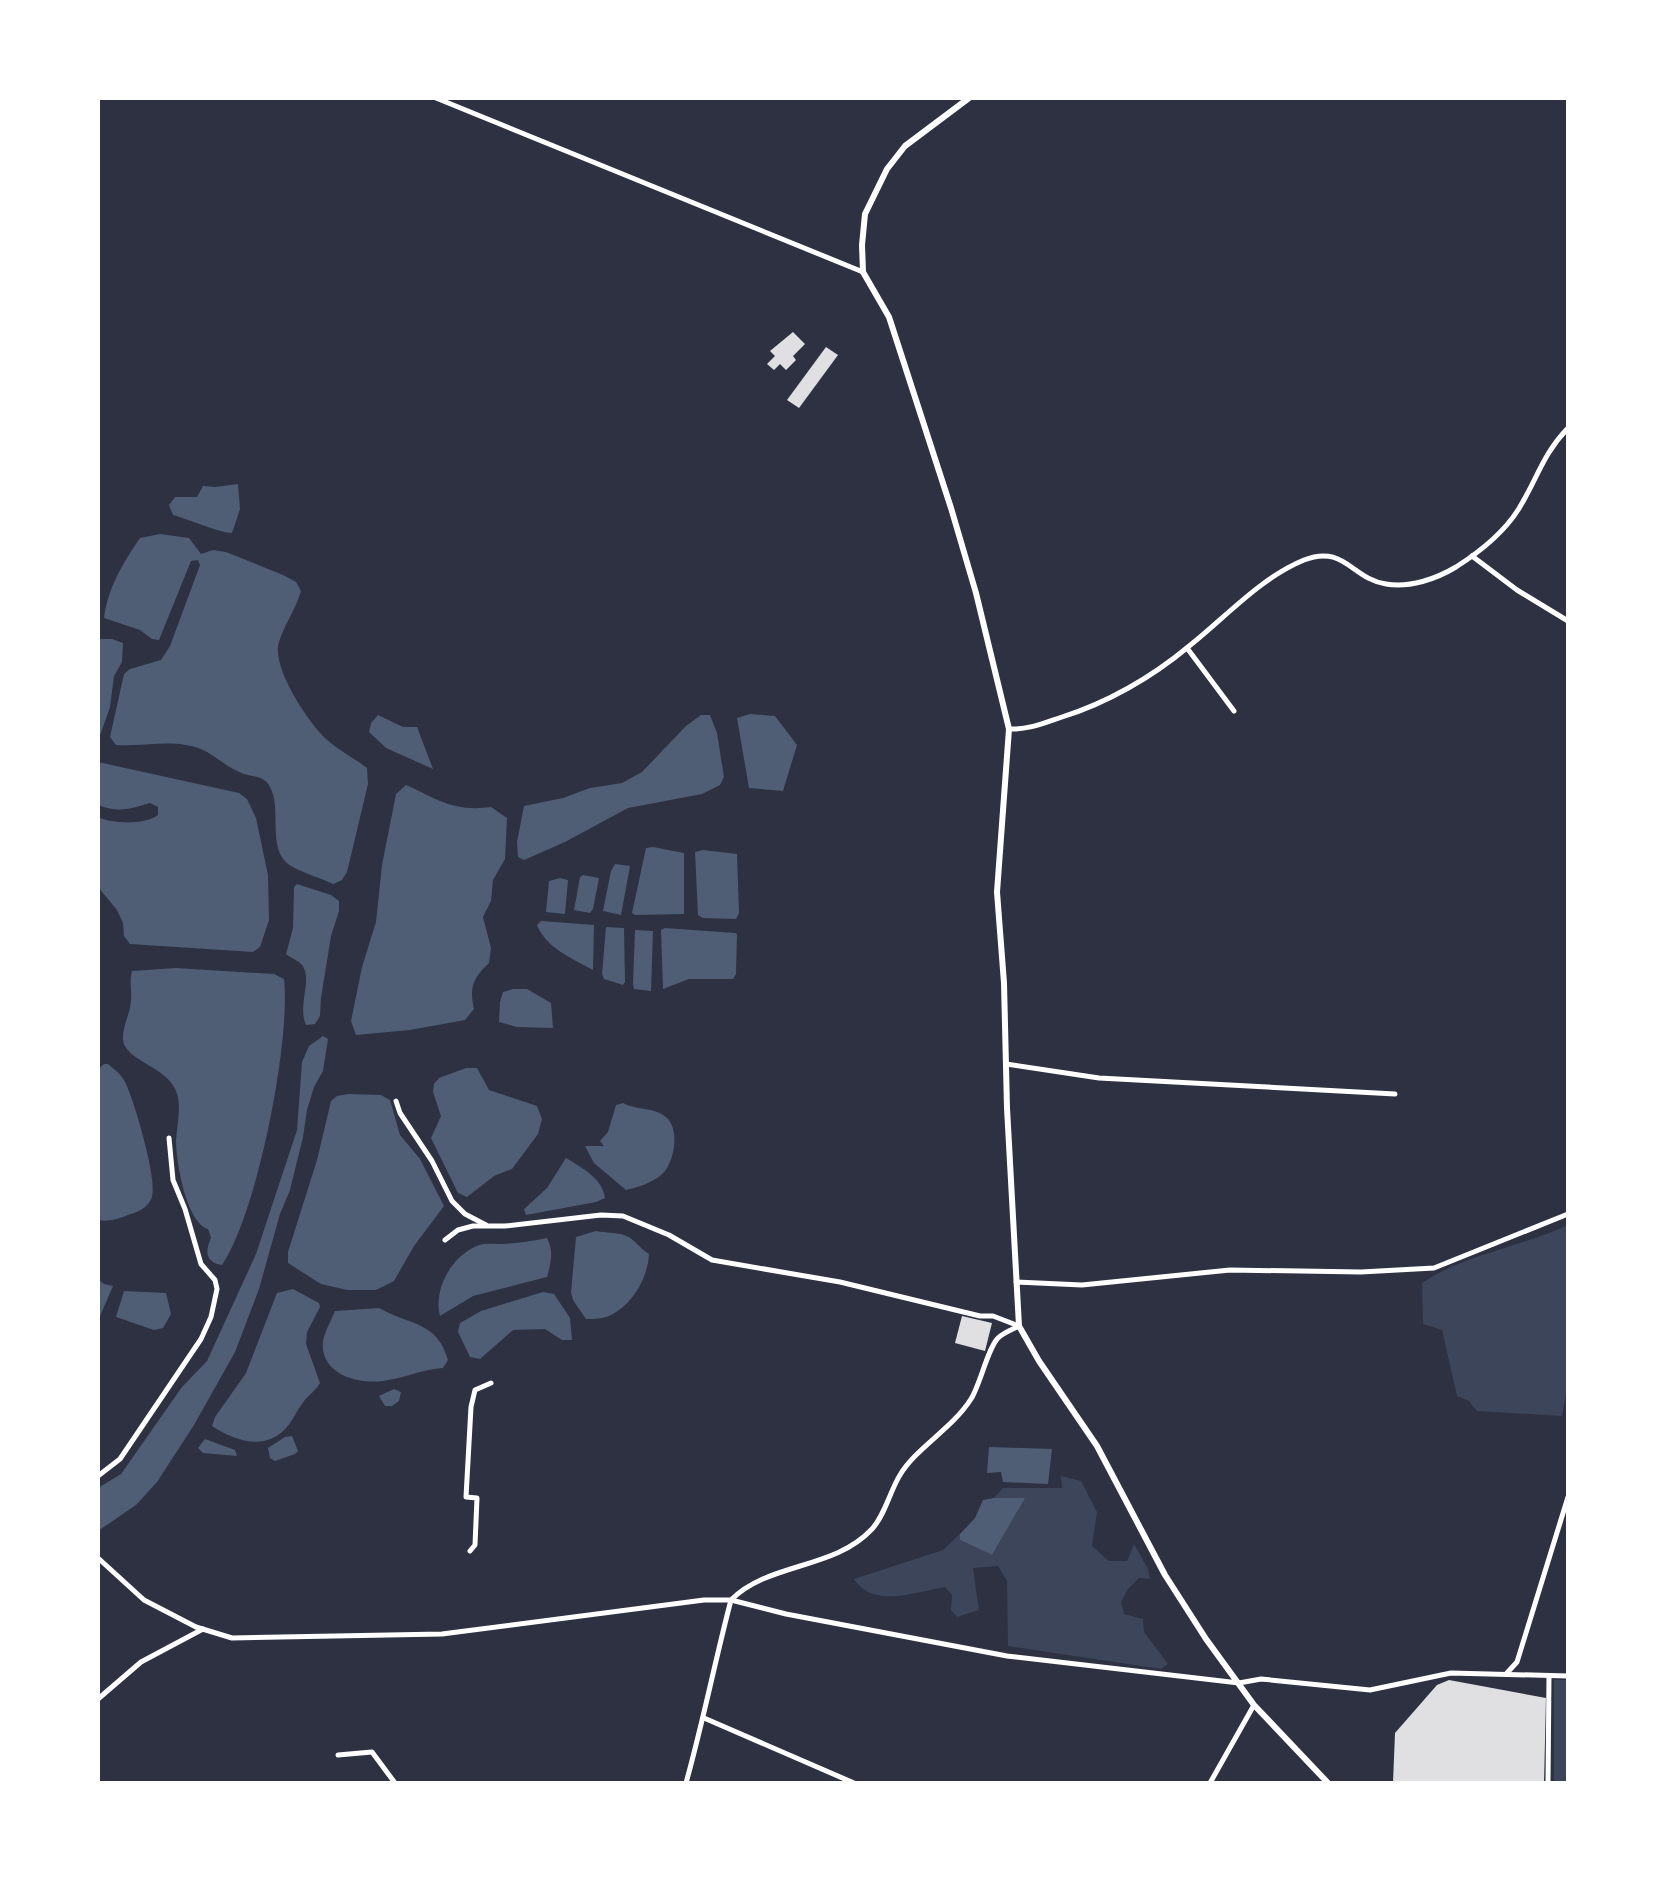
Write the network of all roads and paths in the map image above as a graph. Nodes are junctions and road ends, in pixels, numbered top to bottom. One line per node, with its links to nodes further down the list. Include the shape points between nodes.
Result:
1 (436, 98): 3 (street)
2 (969, 98): 3 (street, via 905,146 887,169 865,214)
3 (863, 272): 9 (street, via 889,317 943,481)
4 (1568, 428): 5 (street, via 1551,446 1517,512)
5 (1472, 556): 6 (street); 7 (street, via 1416,584 1386,584 1331,555 1304,560 1274,576)
6 (1568, 621)
7 (1187, 648): 8 (street); 9 (street, via 1147,678 1077,713)
8 (1234, 711)
9 (1009, 729): 10 (street, via 997,892)
10 (1006, 1064): 11 (street, via 1099,1078); 17 (street)
11 (1395, 1094)
12 (396, 1101): 15 (street, via 452,1201)
13 (169, 1138): 20 (street, via 173,1180 201,1264 217,1289 201,1339 120,1459)
14 (1568, 1214): 17 (street, via 1434,1268 1230,1270 1082,1285)
15 (487, 1226): 16 (street, via 458,1230); 18 (street, via 623,1216 712,1260 840,1282)
16 (445, 1240)
17 (1016, 1282): 18 (street)
18 (1019, 1326): 24 (street, via 997,1338 972,1398 901,1472 874,1527 827,1559 765,1579); 29 (street, via 1097,1446 1165,1575)
19 (491, 1383): 22 (street, via 475,1390 471,1407 466,1497 477,1498 475,1545)
20 (98, 1476)
21 (1568, 1497): 26 (street, via 1517,1662)
22 (470, 1551)
23 (98, 1558): 25 (street, via 144,1600)
24 (731, 1600): 25 (street, via 442,1634 232,1638); 29 (street, via 1007,1656); 32 (street)
25 (204, 1629): 30 (street, via 141,1662)
26 (1505, 1675): 27 (street); 29 (street, via 1451,1673 1370,1690 1261,1679)
27 (1549, 1676): 28 (street); 39 (street)
28 (1568, 1676)
29 (1239, 1683): 31 (street)
30 (98, 1699)
31 (1254, 1705): 37 (street); 38 (street)
32 (704, 1718): 35 (street); 36 (street)
33 (338, 1755): 34 (street, via 372,1752)
34 (395, 1783)
35 (686, 1783)
36 (854, 1783)
37 (1210, 1783)
38 (1328, 1783)
39 (1548, 1783)

